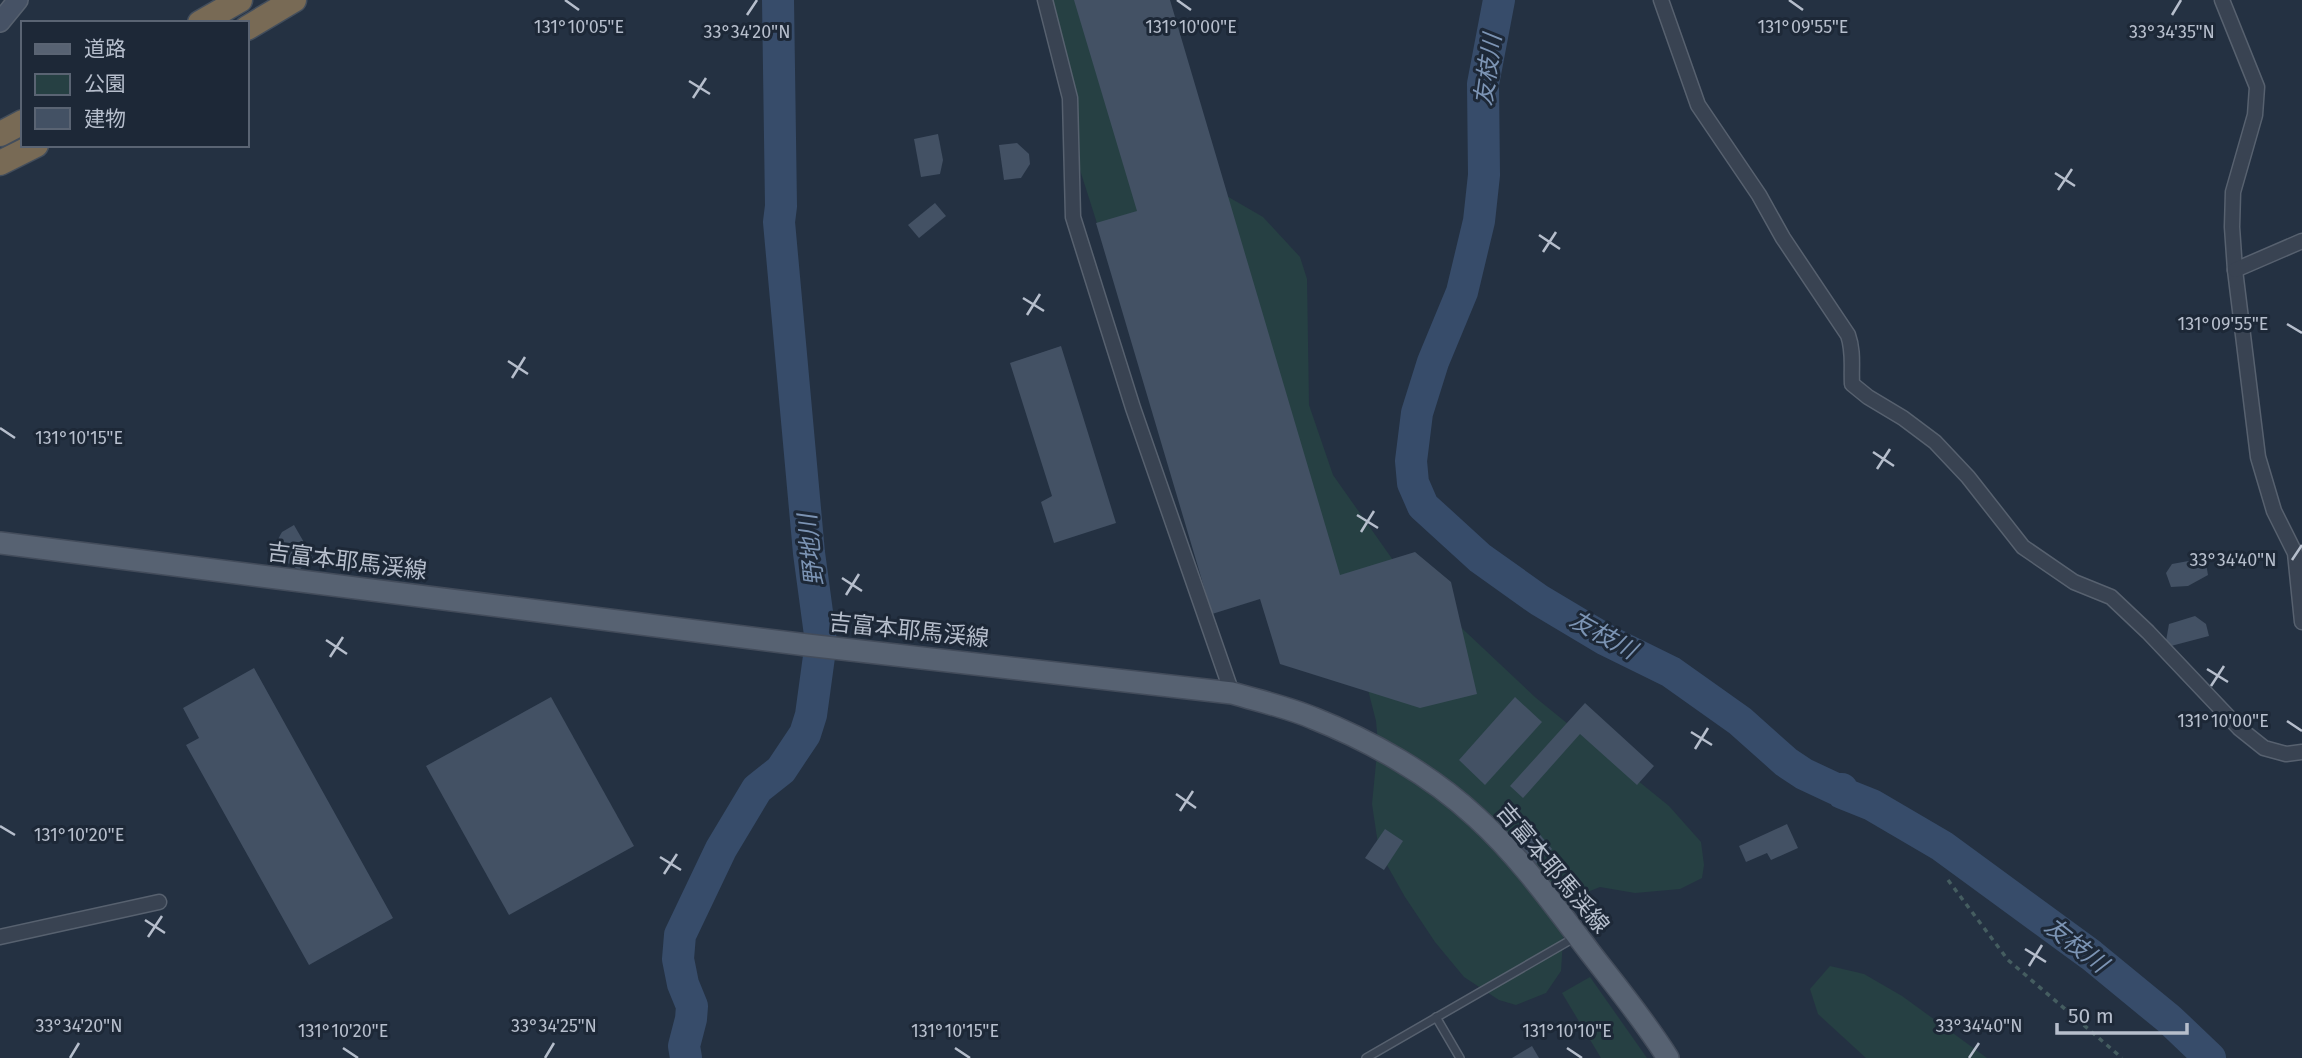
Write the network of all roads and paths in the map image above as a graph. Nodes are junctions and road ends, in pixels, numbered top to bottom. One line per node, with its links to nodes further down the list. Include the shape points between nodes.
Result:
1 (18, 0): 8 (main road)
2 (240, 0): 7 (highway)
3 (294, 0): 9 (highway)
4 (1045, 0): 18 (street, via 1070,99 1073,217 1133,408)
5 (1661, 0): 19 (street, via 1698,105 1848,335 1853,350 1852,384 1935,442 2023,547 2074,582 2111,597 2239,728 2264,748 2286,754)
6 (2222, 0): 15 (street, via 2257,87 2255,114 2233,192)
7 (203, 21)
8 (0, 22)
9 (248, 27)
10 (21, 123): 11 (highway)
11 (0, 134)
12 (32, 147): 13 (highway)
13 (0, 163)
14 (2302, 241): 15 (street)
15 (2235, 270): 17 (street, via 2258,457 2274,511 2295,553)
16 (0, 543): 18 (main road, 吉富本耶馬渓線, via 807,645)
17 (2302, 622)
18 (1232, 693): 22 (main road, 吉富本耶馬渓線, via 1313,718 1369,744 1443,790 1512,855)
19 (2302, 752)
20 (1948, 880): 28 (path, via 2008,960)
21 (159, 902): 23 (street)
22 (1578, 936): 24 (lane); 27 (main road, 吉富本耶馬渓線)
23 (0, 937)
24 (1436, 1017): 25 (lane); 26 (lane)
25 (1366, 1058)
26 (1460, 1058)
27 (1668, 1058)
28 (2122, 1058)

